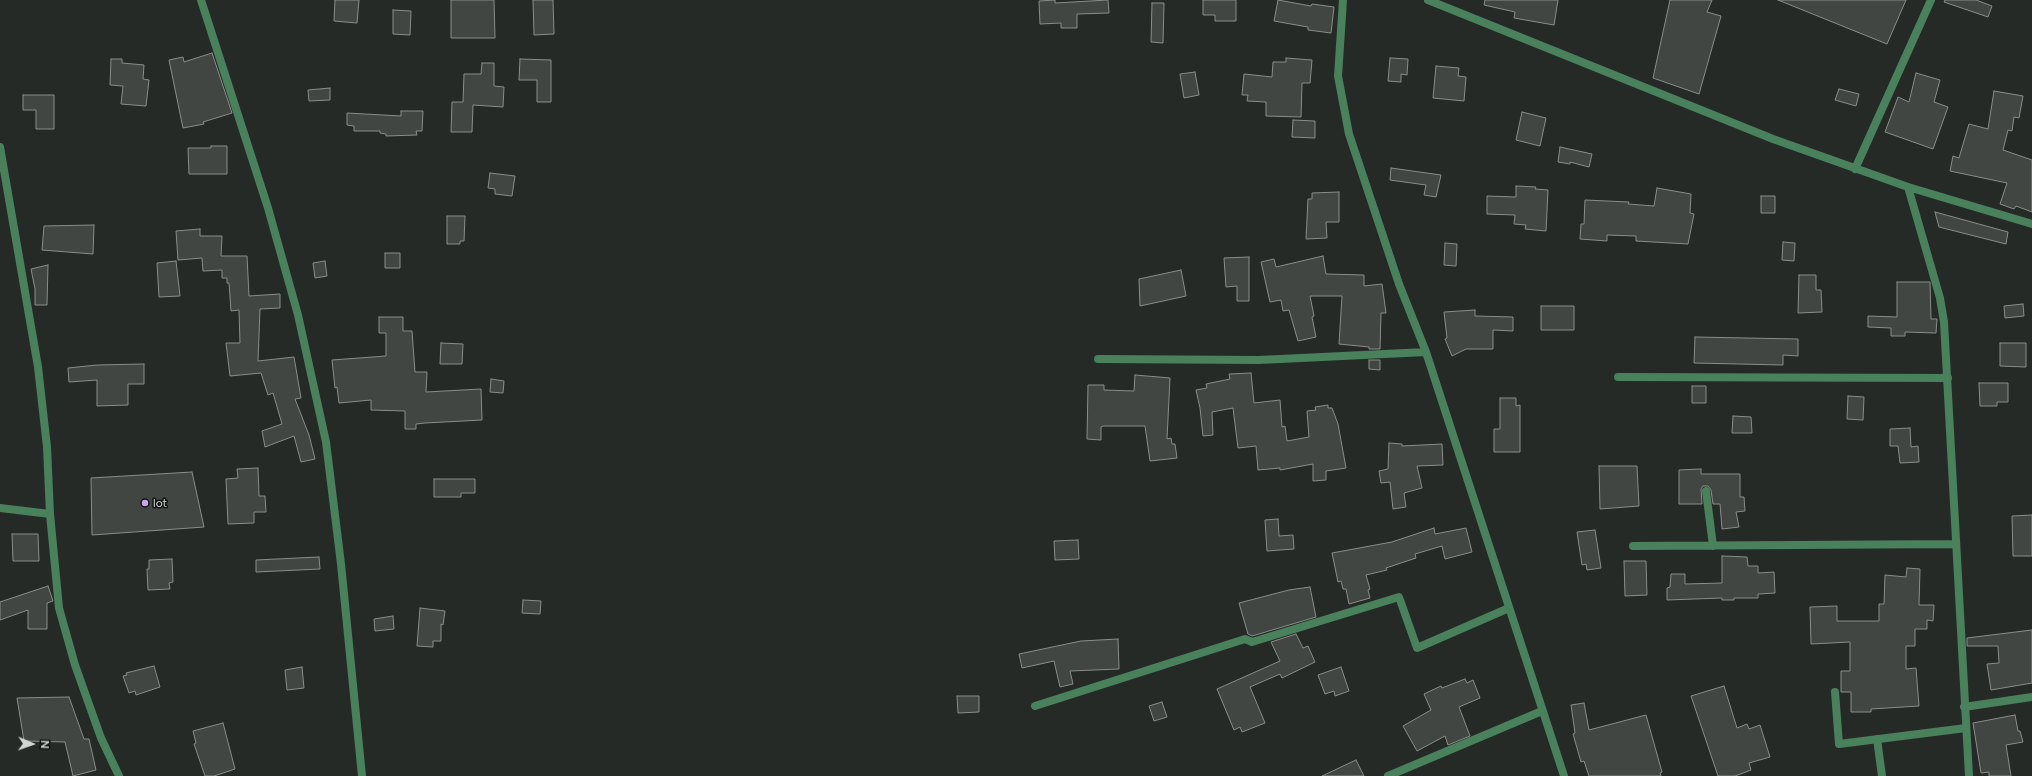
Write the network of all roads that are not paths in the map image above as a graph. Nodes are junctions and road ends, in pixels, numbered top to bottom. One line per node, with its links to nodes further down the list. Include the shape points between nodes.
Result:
1 (201, 0): 28 (street, via 268,208 296,308 326,442)
2 (1343, 0): 9 (street, via 1338,76 1349,134 1399,284)
3 (1428, 0): 6 (street, via 1773,139)
4 (1931, 0): 6 (street)
5 (0, 147): 15 (street, via 38,368 47,447)
6 (1855, 169): 7 (street)
7 (1908, 187): 8 (street); 12 (street, via 1940,298)
8 (2032, 224)
9 (1426, 352): 10 (street, via 1259,360); 19 (street)
10 (1098, 359)
11 (1618, 377): 12 (street)
12 (1948, 378): 16 (street)
13 (1706, 490): 18 (street)
14 (0, 508): 15 (street)
15 (50, 514): 27 (street, via 60,608 78,672 101,738)
16 (1956, 544): 18 (street); 23 (street)
17 (1633, 546): 18 (street)
18 (1713, 546)
19 (1509, 608): 22 (street, via 1417,648 1399,597 1252,642 1245,639); 24 (street)
20 (1835, 692): 26 (street, via 1839,744)
21 (2032, 697): 23 (street)
22 (1035, 706)
23 (1964, 707): 25 (street)
24 (1542, 711): 29 (street); 30 (street)
25 (1966, 728): 26 (street); 32 (street)
26 (1877, 739): 31 (street)
27 (119, 776)
28 (362, 776)
29 (1388, 776)
30 (1564, 776)
31 (1882, 776)
32 (1969, 776)

